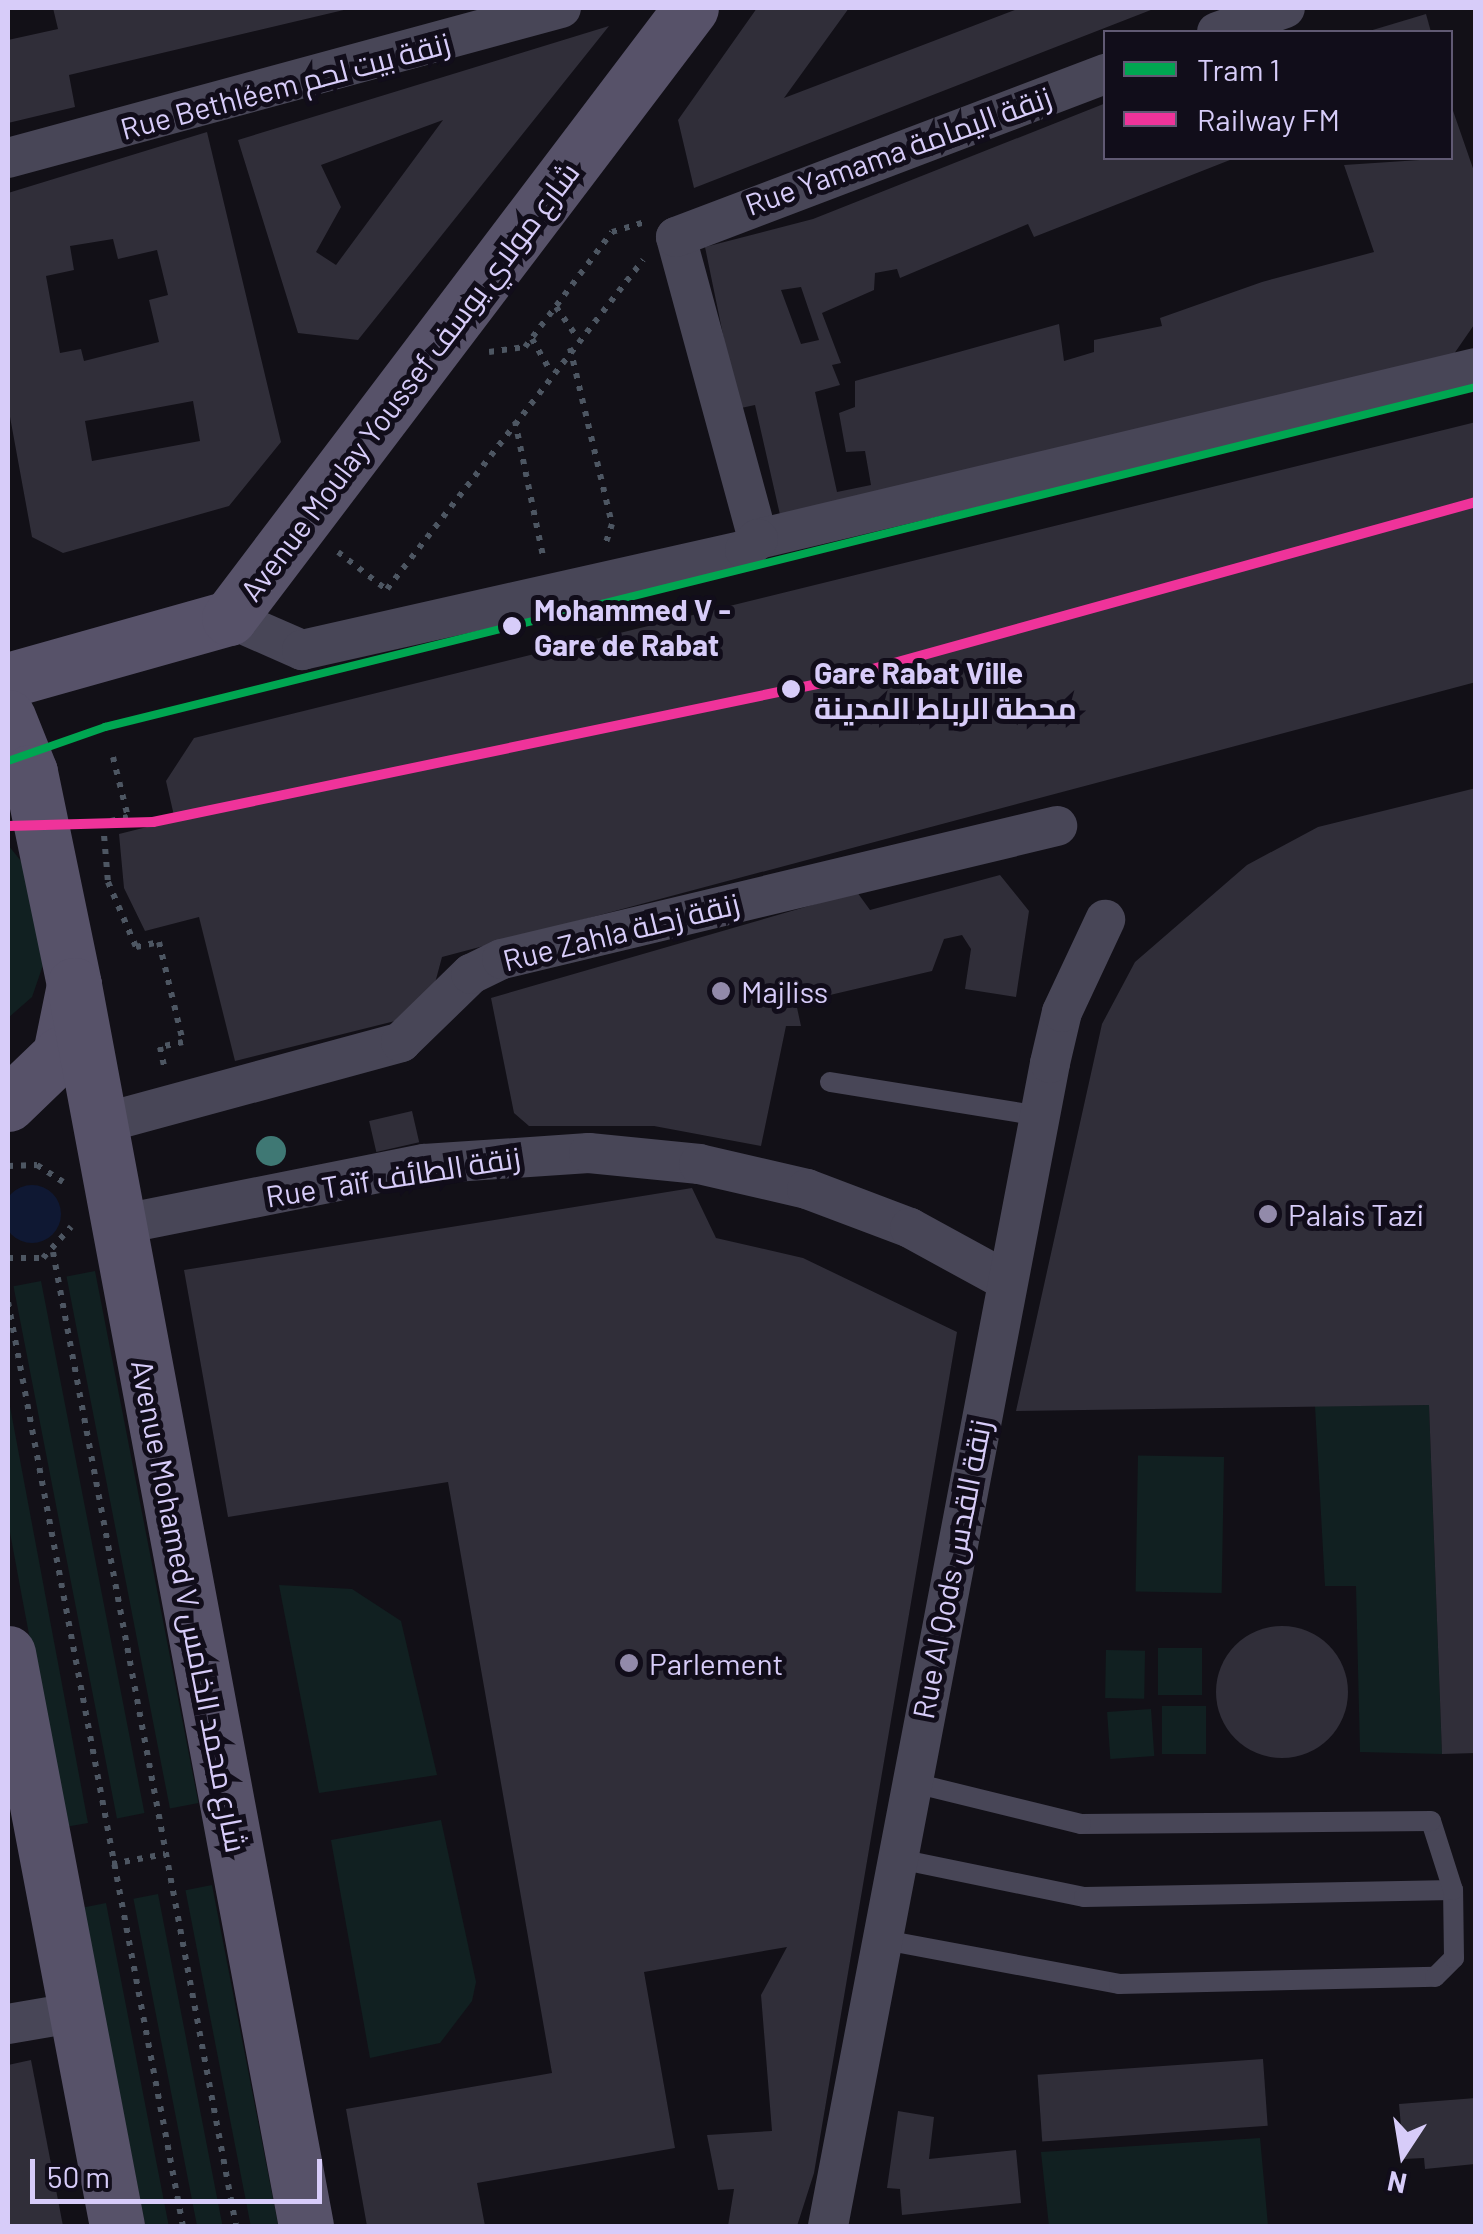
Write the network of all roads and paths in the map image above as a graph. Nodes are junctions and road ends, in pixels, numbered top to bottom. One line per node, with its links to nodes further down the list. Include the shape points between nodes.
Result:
1 (559, 8): 6 (street, Rue Bethléem زنقة بيت لحم)
2 (691, 8): 24 (main road, Avenue Moulay Youssef شارع مولاي يوسف)
3 (1286, 8): 4 (street)
4 (1223, 30)
5 (1103, 75): 7 (street, Rue Yamama زنقة اليمامة)
6 (8, 158)
7 (682, 234): 8 (path, via 622,225); 9 (path, via 640,262); 16 (street)
8 (556, 307): 9 (path); 10 (path)
9 (578, 338): 11 (path)
10 (532, 339): 12 (path, via 515,353); 14 (path)
11 (570, 348): 14 (path); 18 (path, via 612,524)
12 (486, 352)
13 (1476, 368): 16 (street)
14 (551, 373): 15 (path)
15 (514, 421): 20 (path); 22 (path)
16 (758, 539): 24 (street, via 745,550 302,650)
17 (333, 548): 22 (path)
18 (598, 548)
19 (562, 558): 20 (path)
20 (544, 562): 21 (path)
21 (526, 566)
22 (386, 590): 23 (path)
23 (396, 594)
24 (229, 618): 25 (main road, Avenue Moulay Youssef شارع مولاي يوسف)
25 (8, 680)
26 (8, 717): 30 (main road, Avenue Mohamed V شارع محمد الخامس, via 30,772)
27 (113, 758): 31 (path, via 128,817 103,823 108,882 136,947 159,942 183,1042 160,1047)
28 (1056, 826): 35 (street, Rue Zahla زنقة زحلة, via 502,959 471,974 401,1042)
29 (1104, 920): 34 (street, Rue Al Qods زنقة القدس, via 1062,1012)
30 (74, 985): 33 (main road, via 60,1054); 35 (main road, Avenue Mohamed V شارع محمد الخامس)
31 (167, 1077)
32 (830, 1082): 34 (lane)
33 (8, 1104)
34 (1039, 1116): 41 (street, Rue Al Qods زنقة القدس)
35 (100, 1124): 38 (main road, Avenue Mohamed V شارع محمد الخامس)
36 (8, 1166): 37 (path, via 52,1171)
37 (70, 1195)
38 (96, 1216): 39 (path); 41 (street, Rue Taïf زنقة الطائف, via 424,1164 589,1153 699,1164 807,1189 910,1228); 56 (main road, Avenue Mohamed V شارع محمد الخامس)
39 (52, 1252): 40 (path); 46 (path)
40 (8, 1258)
41 (1007, 1281): 45 (street, Rue Al Qods زنقة القدس)
42 (8, 1302): 48 (path)
43 (8, 1653): 44 (main road)
44 (16, 1743): 51 (main road)
45 (910, 1782): 47 (street, Rue Al Qods زنقة القدس); 49 (lane, via 1081,1824 1412,1816 1437,1829)
46 (165, 1854): 48 (path); 55 (path)
47 (894, 1858): 49 (lane, via 1084,1897); 50 (street, Rue Al Qods زنقة القدس)
48 (112, 1864): 54 (path)
49 (1453, 1890): 50 (lane, via 1454,1958 1434,1977 1119,1984)
50 (879, 1939): 57 (street, Rue Al Qods زنقة القدس)
51 (78, 2012): 52 (street); 53 (main road)
52 (8, 2024)
53 (116, 2226)
54 (183, 2226)
55 (236, 2226)
56 (306, 2226)
57 (828, 2226)

